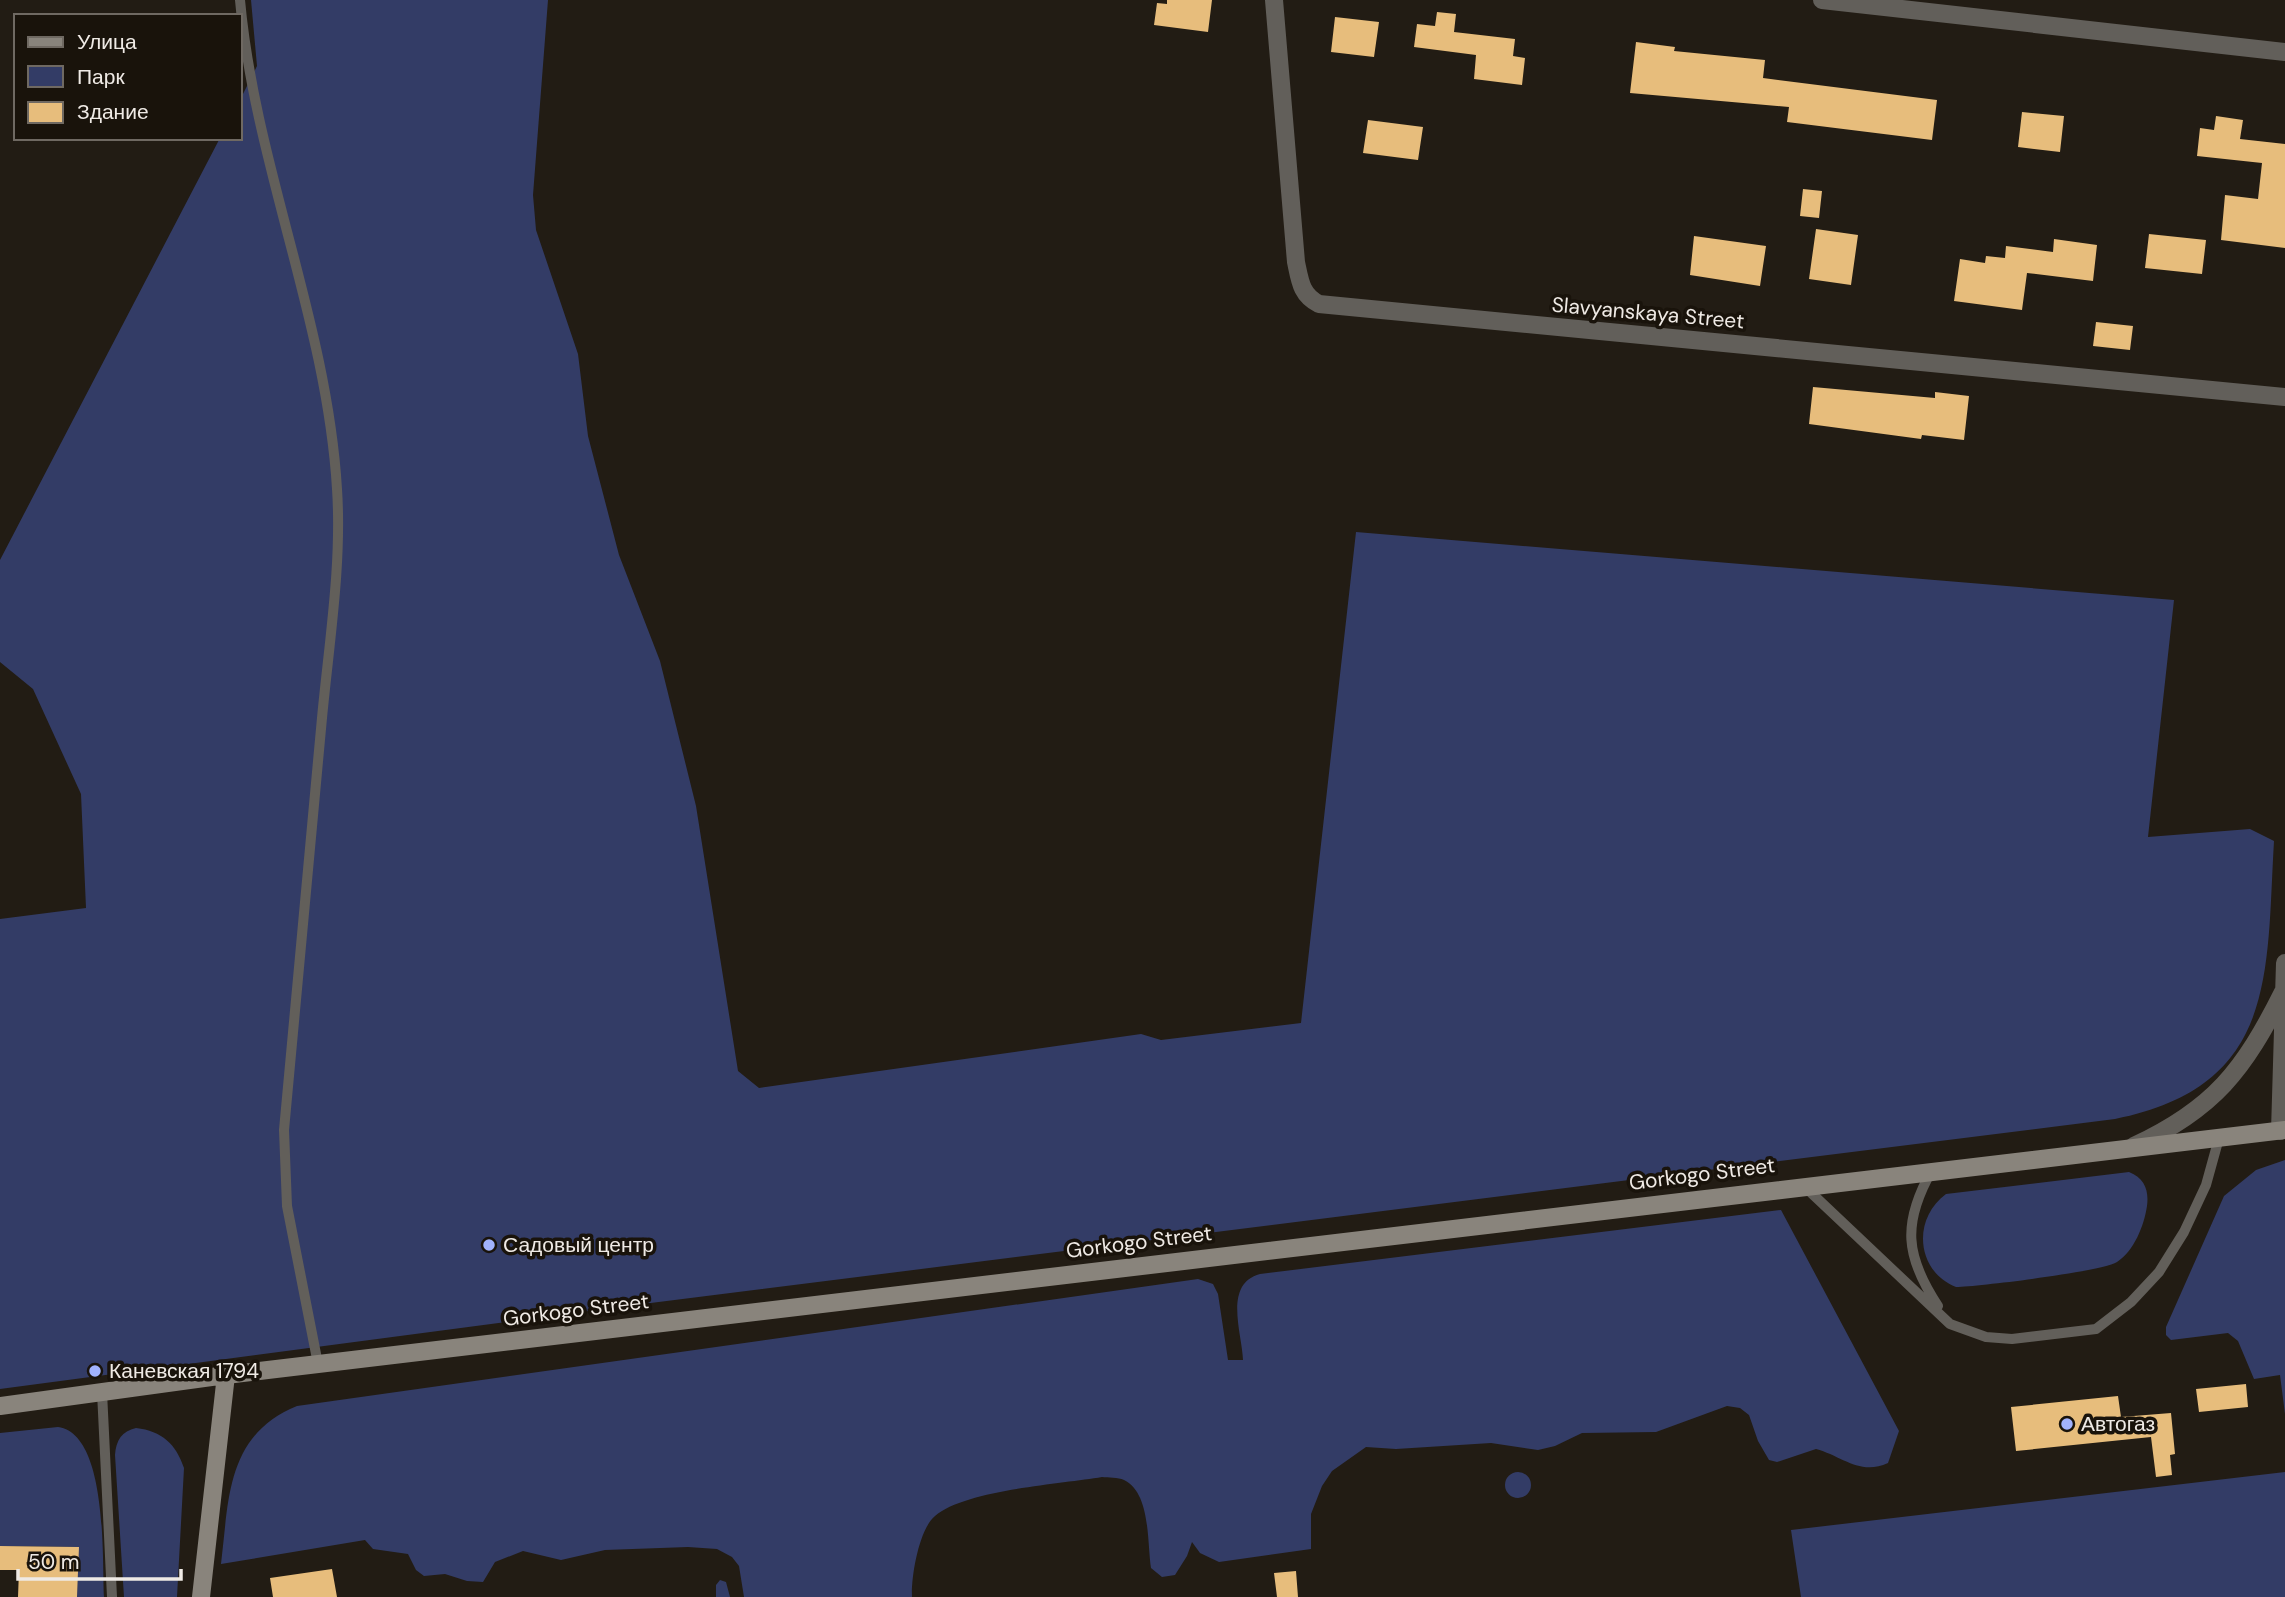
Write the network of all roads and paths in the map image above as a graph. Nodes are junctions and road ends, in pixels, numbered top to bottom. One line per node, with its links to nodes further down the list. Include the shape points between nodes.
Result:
1 (1274, 0): 5 (street, Slavyanskaya Street, via 1296,262 1302,290 1319,304)
2 (1822, 0): 4 (street)
3 (242, 24): 14 (lane, via 260,131 319,356 338,492 334,585 284,1130 287,1206)
4 (2285, 51)
5 (2285, 397)
6 (2285, 963): 7 (street)
7 (2284, 994): 8 (street); 10 (street, via 2262,1034 2215,1097 2181,1122)
8 (2282, 1130): 9 (main road, Gorkogo Street)
9 (2219, 1138): 10 (main road, Gorkogo Street); 13 (lane, via 2206,1185 2184,1232 2159,1272 2116,1316 2096,1329 2012,1339)
10 (2132, 1147): 11 (main road, Gorkogo Street)
11 (1932, 1170): 12 (main road, Gorkogo Street); 13 (lane, via 1918,1194 1910,1238 1913,1261 1924,1286)
12 (1803, 1185): 13 (lane); 14 (main road, Gorkogo Street)
13 (1950, 1324)
14 (317, 1364): 15 (main road, Gorkogo Street)
15 (226, 1375): 16 (main road, Gorkogo Street); 19 (main road)
16 (102, 1392): 17 (main road, Gorkogo Street); 18 (lane)
17 (0, 1406)
18 (112, 1597)
19 (201, 1597)

